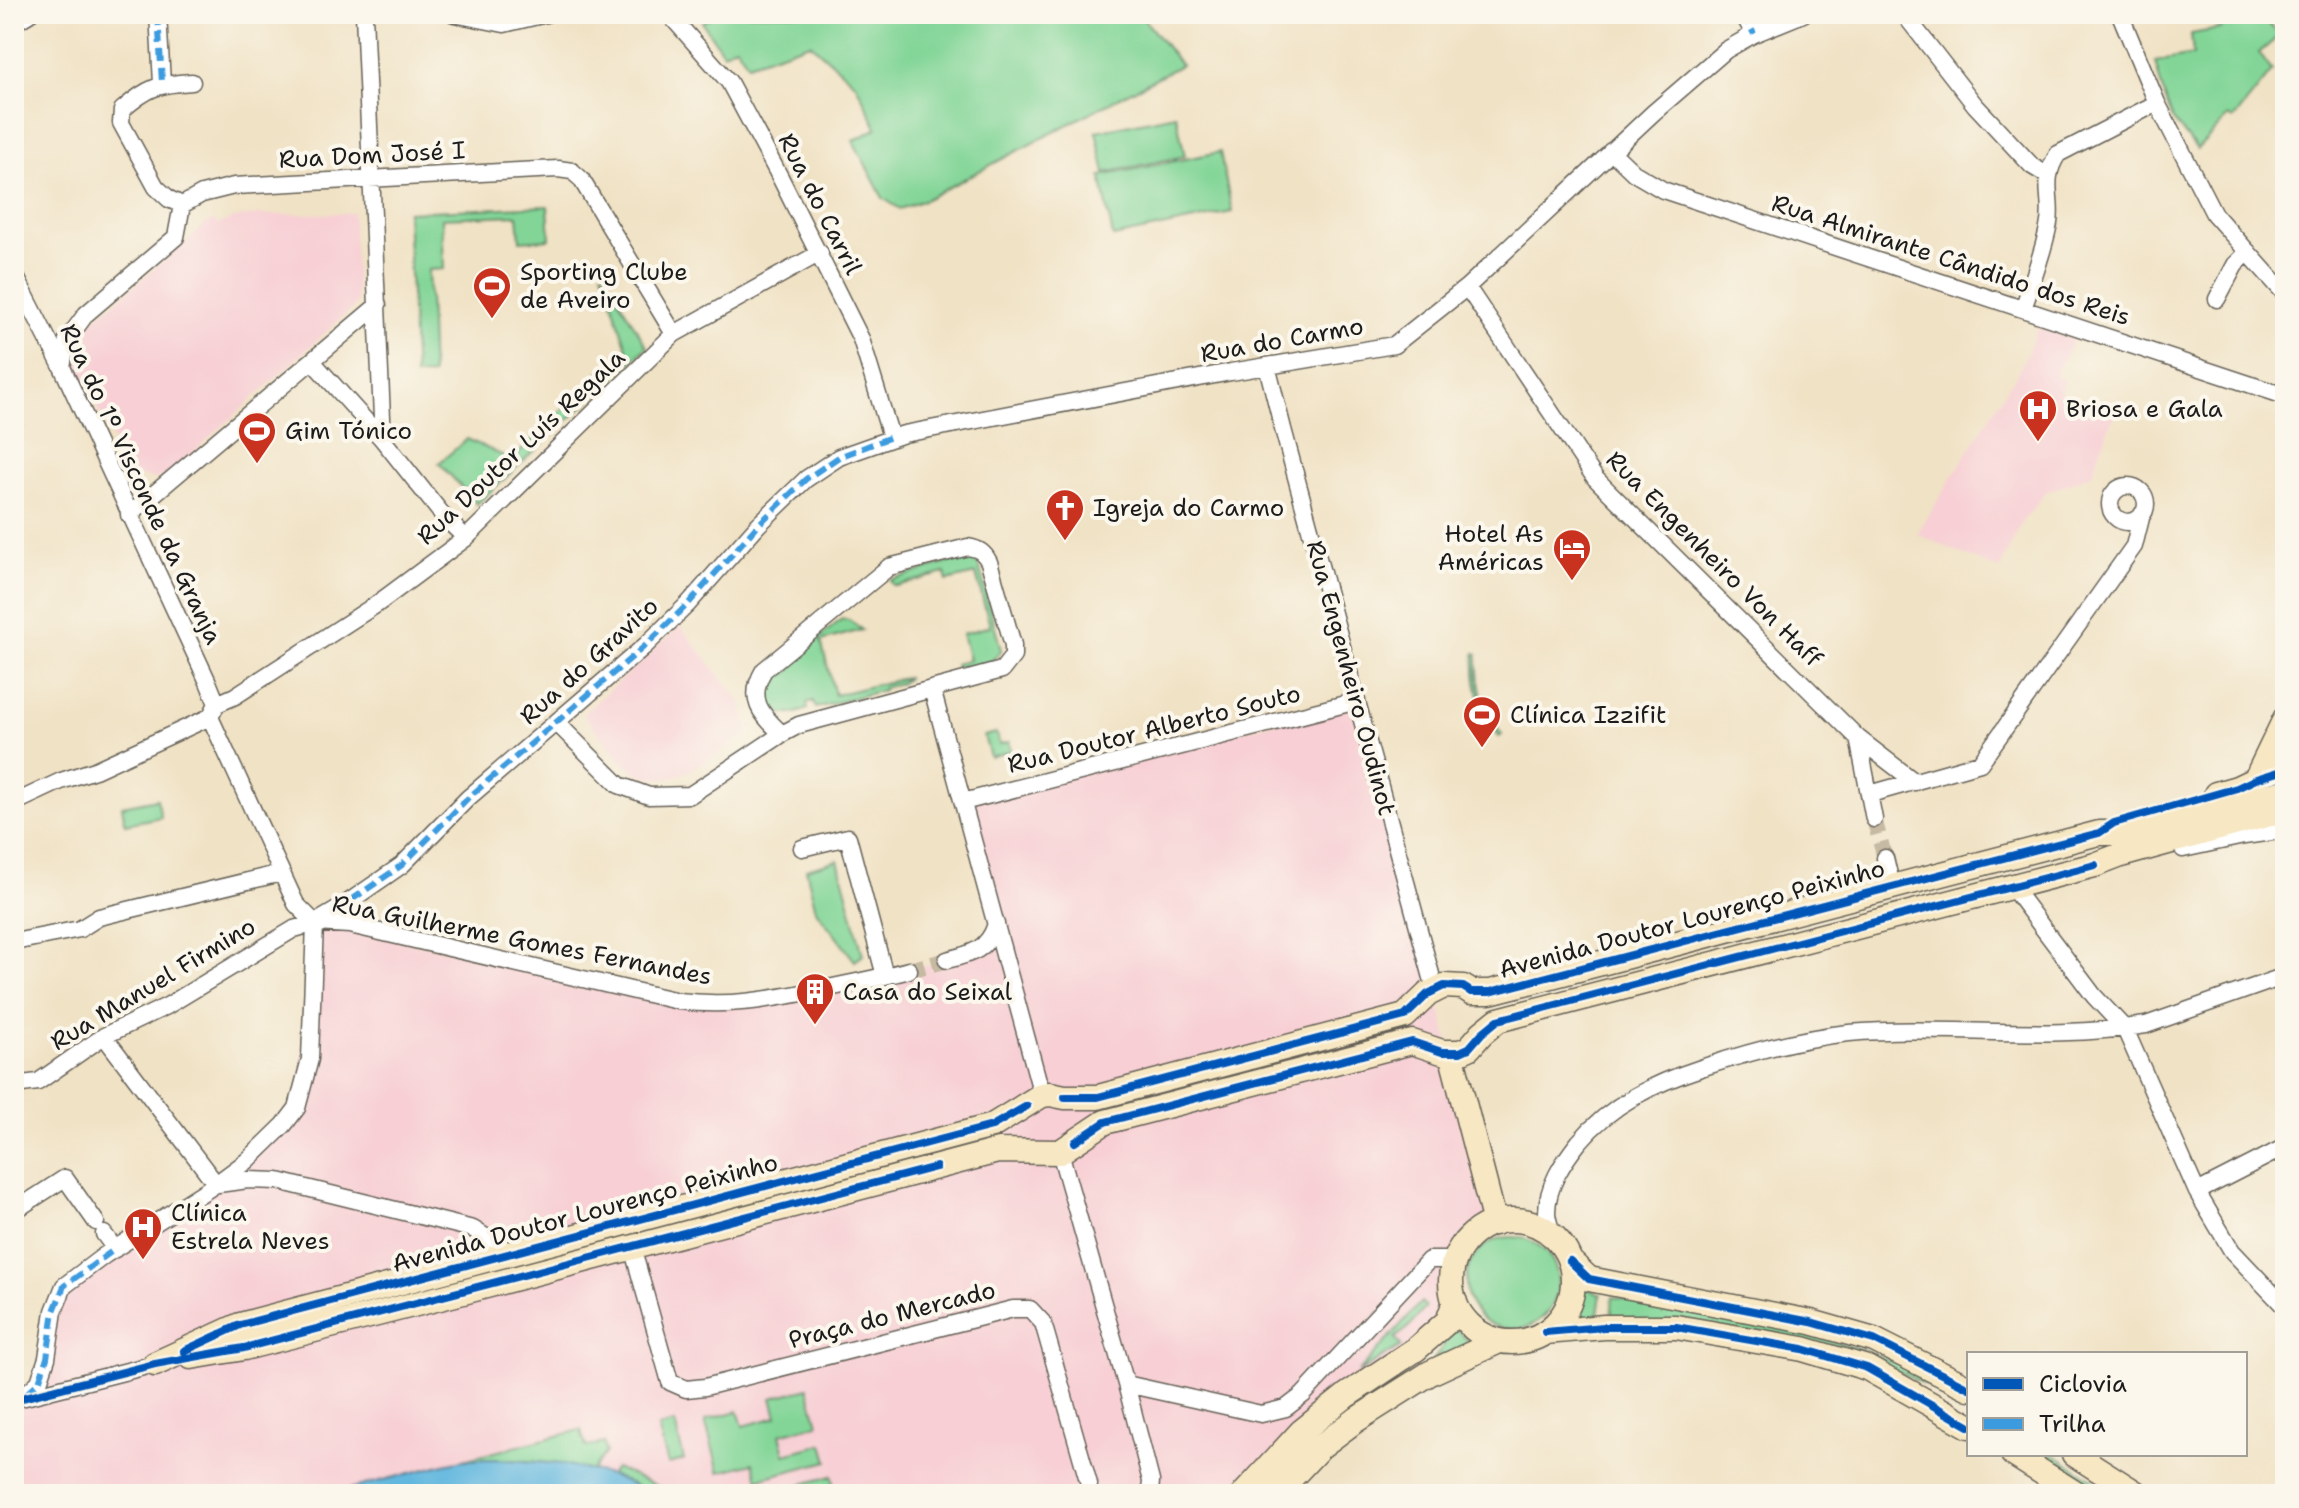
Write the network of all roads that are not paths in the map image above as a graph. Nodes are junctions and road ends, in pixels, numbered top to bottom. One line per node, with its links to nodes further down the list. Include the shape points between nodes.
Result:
1 (29, 14): 11 (street)
2 (158, 14): 14 (street)
3 (364, 14): 18 (street)
4 (454, 14): 5 (street, via 504,24)
5 (546, 14)
6 (669, 14): 21 (street, Rua do Carril, via 729,82)
7 (1743, 14): 12 (street)
8 (1803, 14): 12 (street, Rua do Carmo)
9 (1904, 14): 17 (street, via 1975,105 2032,166)
10 (2120, 14): 15 (street)
11 (14, 23)
12 (1754, 34): 16 (street, Rua do Carmo, via 1726,50)
13 (192, 82): 14 (street)
14 (162, 83): 19 (street, via 122,110 121,123 156,187)
15 (2157, 103): 17 (street, via 2058,154); 20 (street, via 2214,214)
16 (1611, 151): 23 (street, Rua do Carmo); 27 (street, Rua Almirante Cândido dos Reis, via 1662,189)
17 (2047, 175): 27 (street, via 2049,224)
18 (371, 180): 19 (street, Rua Dom José I, via 234,186); 26 (street); 28 (street, Rua Dom José I, via 572,171)
19 (182, 205): 31 (street, via 176,237 86,314 67,340)
20 (2248, 252): 24 (street); 25 (street)
21 (820, 253): 28 (street, Rua Doutor Luís Regala); 33 (street, Rua do Carril, via 861,339)
22 (14, 273): 31 (street, Rua do 1º Visconde da Granja)
23 (1467, 287): 30 (street, Rua do Carmo, via 1394,345); 46 (street, Rua Engenheiro Von Haff, via 1595,478)
24 (2285, 294)
25 (2217, 299)
26 (378, 305): 29 (street); 34 (street)
27 (2023, 309): 32 (street, Rua Almirante Cândido dos Reis)
28 (674, 334): 38 (street, Rua Doutor Luís Regala)
29 (312, 361): 34 (street); 36 (street)
30 (1267, 366): 33 (street, Rua do Carmo); 41 (street, Rua Engenheiro Oudinot)
31 (62, 367): 36 (street, Rua do 1º Visconde da Granja)
32 (2285, 396)
33 (891, 437): 44 (street, Rua do Gravito, via 839,457 806,479 688,604)
34 (383, 440): 38 (street)
35 (2142, 514): 37 (street); 37 (street, via 2146,502 2141,491 2124,486 2110,502); 39 (street)
36 (129, 515): 42 (street, Rua do 1º Visconde da Granja)
37 (2121, 520): 39 (street)
38 (466, 538): 42 (street, Rua Doutor Luís Regala, via 377,604)
39 (2134, 546): 49 (street, via 1980,763)
40 (932, 689): 45 (street); 45 (street, via 1002,670 1013,656 989,562 978,549 889,567 764,670 757,682 757,704); 52 (street)
41 (1357, 701): 52 (street, Rua Doutor Alberto Souto); 74 (street, Rua Engenheiro Oudinot)
42 (213, 710): 53 (street, Rua Doutor Luís Regala, via 95,770); 61 (street, Rua do 1º Visconde da Granja)
43 (2285, 719): 48 (main road)
44 (557, 723): 45 (street, via 619,785 649,796 690,795); 64 (street, Rua do Gravito, via 468,798 402,865)
45 (782, 734)
46 (1858, 738): 49 (street, Rua Engenheiro Von Haff); 51 (street)
47 (2285, 770): 48 (street, Avenida Doutor Lourenço Peixinho)
48 (2256, 779): 57 (main road, Avenida Doutor Lourenço Peixinho, via 2114,823)
49 (1915, 782): 51 (street)
50 (2285, 792): 57 (main road, Avenida Doutor Lourenço Peixinho)
51 (1870, 794): 55 (street)
52 (963, 802): 65 (street)
53 (14, 803)
54 (2285, 810): 60 (main road, Avenida Doutor Lourenço Peixinho)
55 (1874, 819)
56 (2285, 830): 60 (street, Avenida Doutor Lourenço Peixinho)
57 (2099, 833): 62 (main road, Avenida Doutor Lourenço Peixinho)
58 (802, 848): 71 (street, via 848,837)
59 (1885, 858): 62 (street)
60 (2095, 865): 63 (main road, Avenida Doutor Lourenço Peixinho)
61 (281, 873): 64 (street, Rua do 1º Visconde da Granja, via 296,904); 66 (street)
62 (1892, 887): 73 (main road, Avenida Doutor Lourenço Peixinho, via 1490,992)
63 (2012, 887): 75 (street); 76 (main road, Avenida Doutor Lourenço Peixinho, via 1498,1020)
64 (315, 923): 71 (street, Rua Guilherme Gomes Fernandes, via 350,925 709,1005 752,1003); 77 (street, Rua Manuel Firmino, via 294,929 167,1006); 83 (street, via 310,1059 297,1108 253,1156)
65 (996, 924): 67 (street); 69 (street)
66 (14, 942)
67 (975, 953): 68 (street); 69 (street)
68 (947, 960)
69 (1008, 969): 80 (street)
70 (909, 970): 71 (street, Rua Guilherme Gomes Fernandes)
71 (885, 976)
72 (2285, 976): 75 (street)
73 (1471, 992): 74 (main road, Avenida Doutor Lourenço Peixinho, via 1454,985); 76 (main road, Avenida Doutor Lourenço Peixinho, via 1484,1010)
74 (1429, 994): 78 (main road, via 1416,1021 1425,1041); 80 (main road, Avenida Doutor Lourenço Peixinho, via 1405,1016 1098,1097)
75 (2125, 1029): 84 (street); 87 (street, via 1848,1033 1780,1045 1663,1081 1592,1127 1563,1163 1547,1213)
76 (1482, 1033): 78 (main road, Avenida Doutor Lourenço Peixinho, via 1469,1048)
77 (104, 1036): 79 (street, Rua Manuel Firmino, via 38,1082); 83 (street)
78 (1442, 1050): 82 (main road, via 1412,1042 1105,1122); 86 (main road)
79 (14, 1085)
80 (1045, 1099): 82 (main road, via 1077,1109 1080,1117 1079,1134); 82 (main road, via 1021,1124 1023,1136 1033,1148); 90 (main road, Avenida Doutor Lourenço Peixinho, via 992,1126)
81 (2285, 1147): 84 (street)
82 (1059, 1149): 88 (main road, Avenida Doutor Lourenço Peixinho, via 998,1151); 98 (street)
83 (216, 1184): 89 (street); 90 (street, via 278,1181 473,1229)
84 (2197, 1192): 94 (street, via 2232,1251)
85 (14, 1211): 89 (street, via 65,1178)
86 (1495, 1223): 87 (main road, via 1535,1225); 91 (main road, via 1471,1237)
87 (1553, 1236): 92 (main road)
88 (632, 1247): 97 (main road, Avenida Doutor Lourenço Peixinho, via 244,1348); 104 (street, Praça do Mercado, via 670,1382 686,1389 1030,1309 1043,1323)
89 (115, 1249): 100 (street, via 64,1286 39,1382)
90 (511, 1253): 97 (main road, Avenida Doutor Lourenço Peixinho, via 240,1325)
91 (1455, 1260): 93 (main road); 98 (street, via 1429,1260 1286,1408 1261,1414)
92 (1570, 1261): 95 (main road, via 1570,1301); 99 (main road, via 1589,1279 1811,1322 1874,1340)
93 (1455, 1302): 96 (main road, via 1479,1333); 106 (main road, via 1448,1321 1302,1431)
94 (2285, 1307)
95 (1545, 1332): 96 (main road, via 1530,1340); 101 (main road, via 1676,1327 1803,1349 1867,1368)
96 (1499, 1341): 107 (main road, via 1430,1373 1356,1420 1320,1447)
97 (155, 1364): 100 (street, Avenida Doutor Lourenço Peixinho)
98 (1126, 1384): 105 (street)
99 (1967, 1387)
100 (18, 1399)
101 (1967, 1425)
102 (2016, 1456): 108 (main road)
103 (2077, 1456): 109 (main road)
104 (1088, 1494)
105 (1150, 1494)
106 (1244, 1494)
107 (1276, 1494)
108 (2076, 1494)
109 (2137, 1494)

